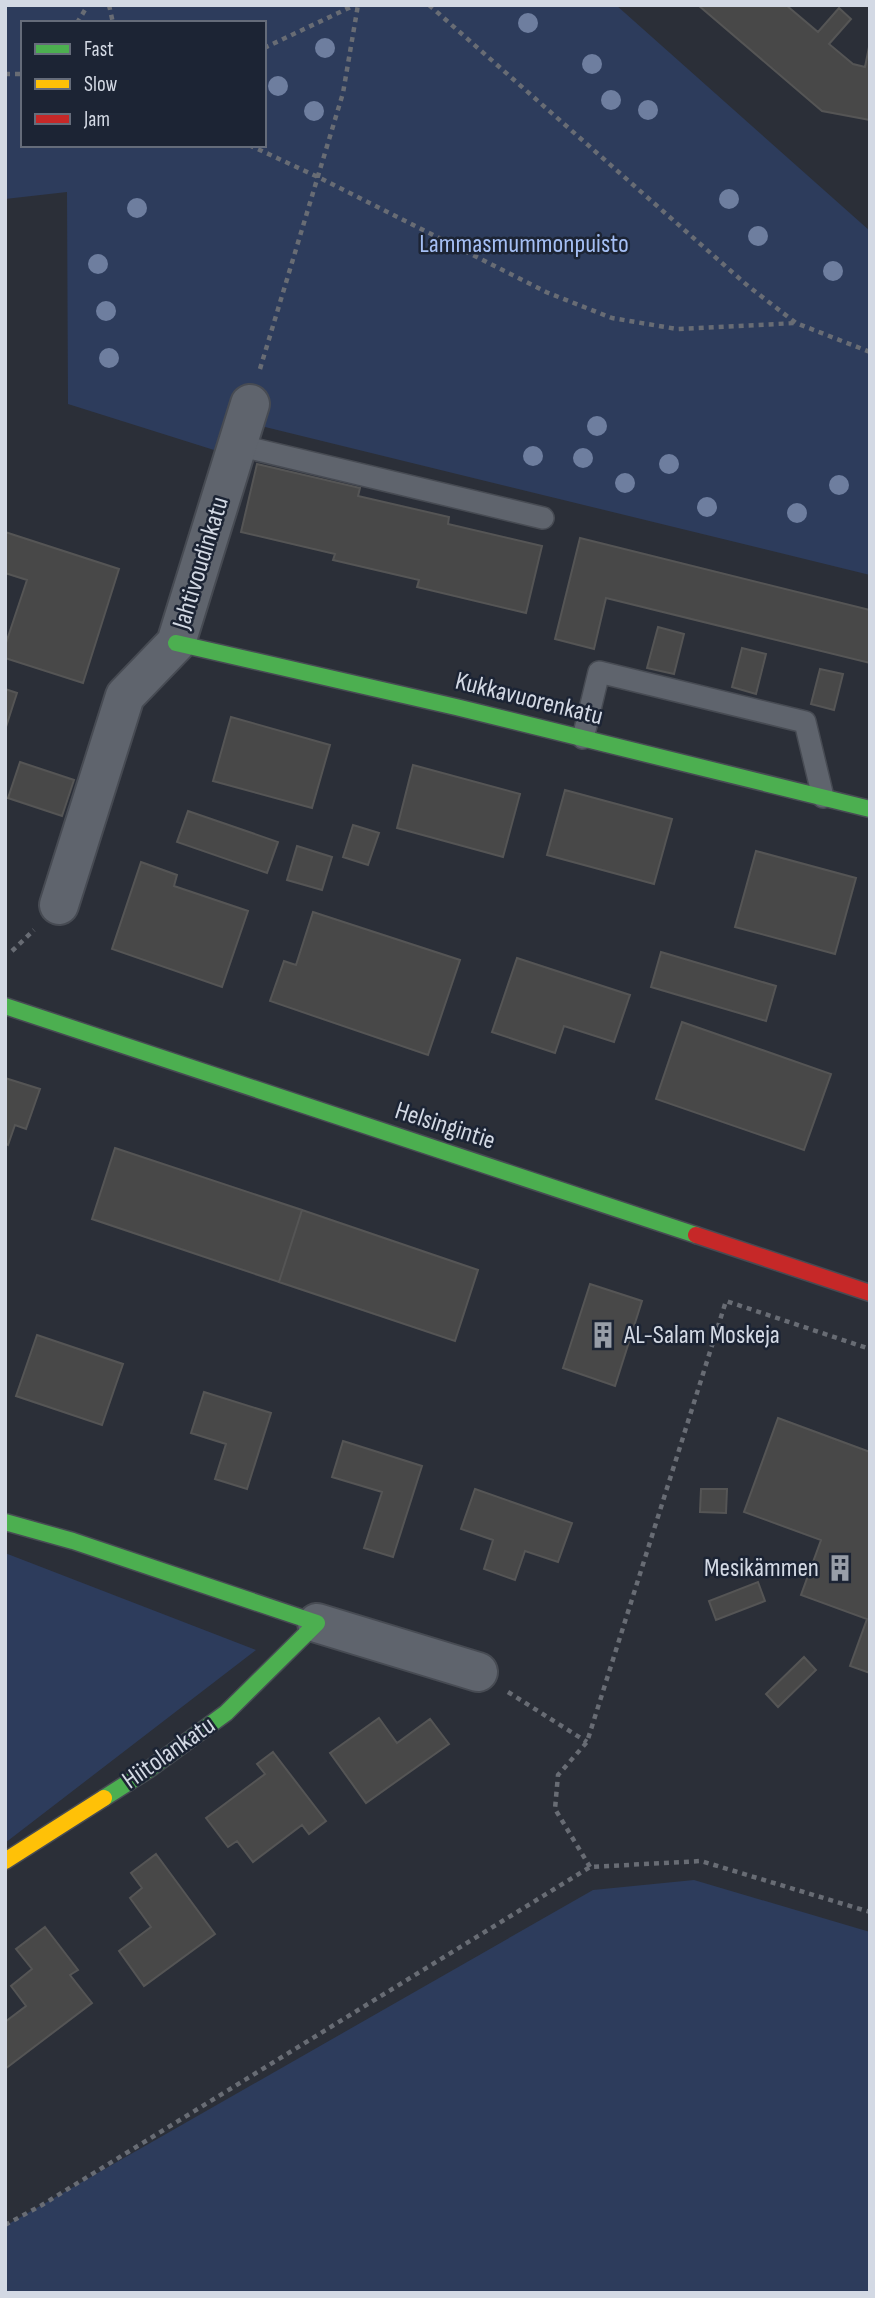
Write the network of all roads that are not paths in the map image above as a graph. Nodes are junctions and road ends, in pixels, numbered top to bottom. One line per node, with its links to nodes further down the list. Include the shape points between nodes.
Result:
1 (250, 404): 2 (street, Jahtivoudinkatu)
2 (237, 445): 3 (lane); 4 (street, Jahtivoudinkatu)
3 (543, 518)
4 (176, 643): 5 (street, Kukkavuorenkatu); 8 (street, Jahtivoudinkatu, via 125,696)
5 (583, 738): 6 (street, Kukkavuorenkatu); 6 (lane, via 599,672 805,722)
6 (823, 797): 7 (street, Kukkavuorenkatu)
7 (870, 808)
8 (59, 905)
9 (5, 1006): 10 (street, Helsingintie)
10 (870, 1293)
11 (5, 1522): 12 (street)
12 (317, 1623): 13 (street); 14 (street, Hiitolankatu, via 226,1713 148,1770)
13 (478, 1672)
14 (5, 1861)

